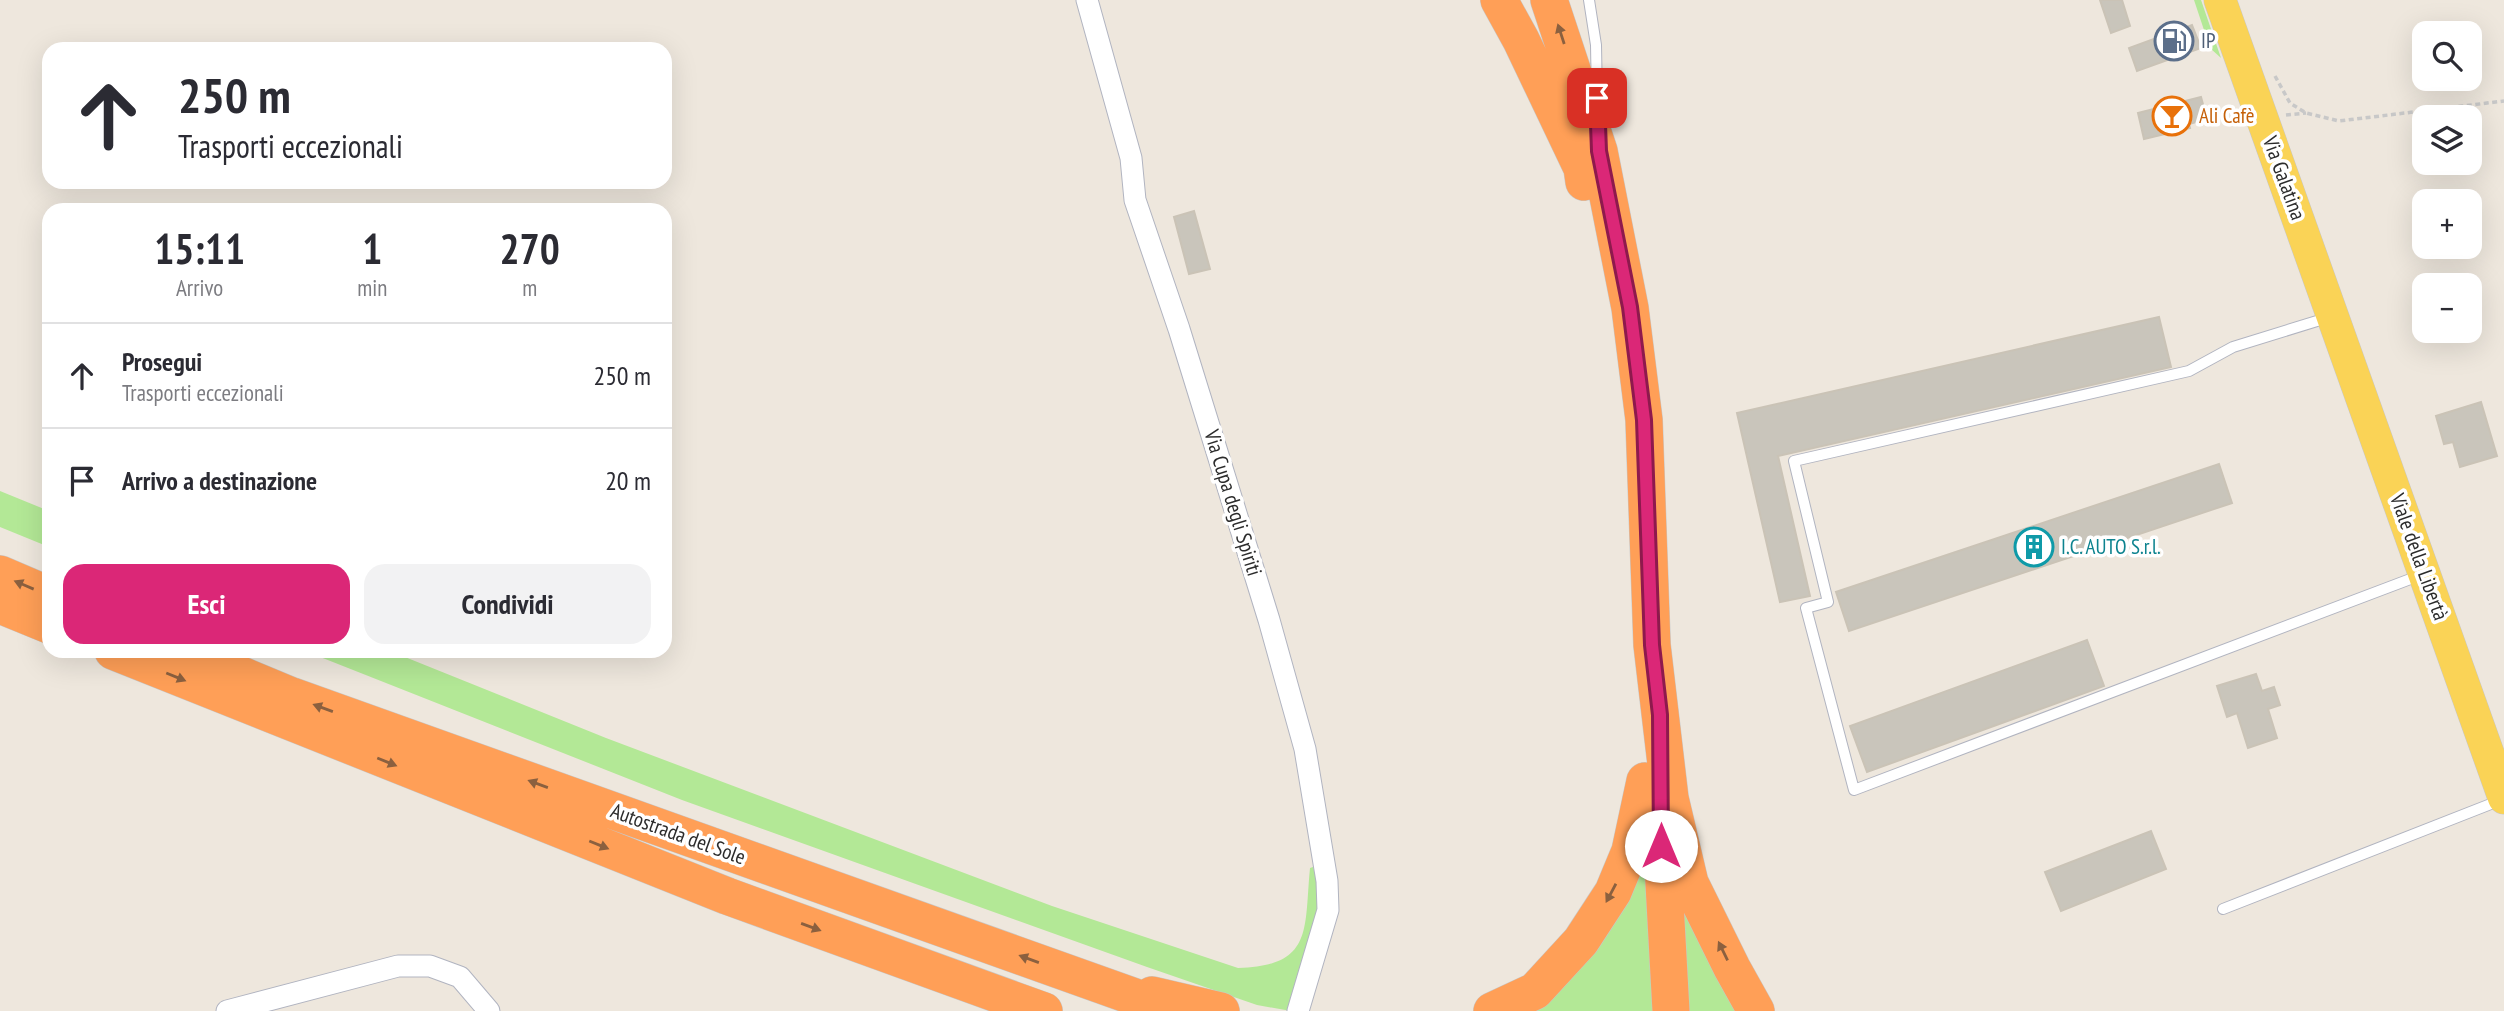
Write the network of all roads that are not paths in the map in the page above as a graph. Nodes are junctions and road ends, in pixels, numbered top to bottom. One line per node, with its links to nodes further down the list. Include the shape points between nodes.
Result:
1 (1087, 0): 26 (street, Via Cupa degli Spiriti, via 1131,158 1135,200 1179,329 1305,749 1328,910)
2 (1499, 0): 16 (highway, via 1582,168 1614,349)
3 (1549, 0): 6 (highway, one-way to 3)
4 (1589, 0): 6 (lane, via 1596,45)
5 (2220, 0): 7 (main road, Via Galatina)
6 (1599, 151): 15 (highway, via 1630,307 1644,420 1652,645)
7 (2333, 316): 8 (main road, Viale della Libertà); 8 (lane, via 2233,347 2189,372 1794,461 1828,602 1806,608 1854,790)
8 (2424, 573): 17 (main road, Viale della Libertà)
9 (0, 574): 10 (highway, one-way to 9)
10 (42, 592)
11 (0, 605): 12 (highway)
12 (42, 622)
13 (130, 658): 23 (highway, Autostrada del Sole, one-way to 23, via 727,897)
14 (200, 658): 20 (highway, Autostrada del Sole, one-way to 14, via 292,696)
15 (1660, 715): 18 (highway); 29 (highway, one-way to 15, via 1690,883 1670,798)
16 (1646, 781): 18 (highway); 27 (highway, one-way to 27, via 1630,851 1613,892 1581,941 1535,992)
17 (2504, 799): 19 (lane)
18 (1661, 846): 28 (highway)
19 (2223, 909)
20 (1093, 982): 24 (highway, Autostrada del Sole); 25 (highway)
21 (226, 1011): 22 (street, via 398,966 430,966 460,978)
22 (489, 1011)
23 (1044, 1011)
24 (1174, 1011)
25 (1221, 1011)
26 (1298, 1011)
27 (1492, 1011)
28 (1671, 1011)
29 (1756, 1011)

